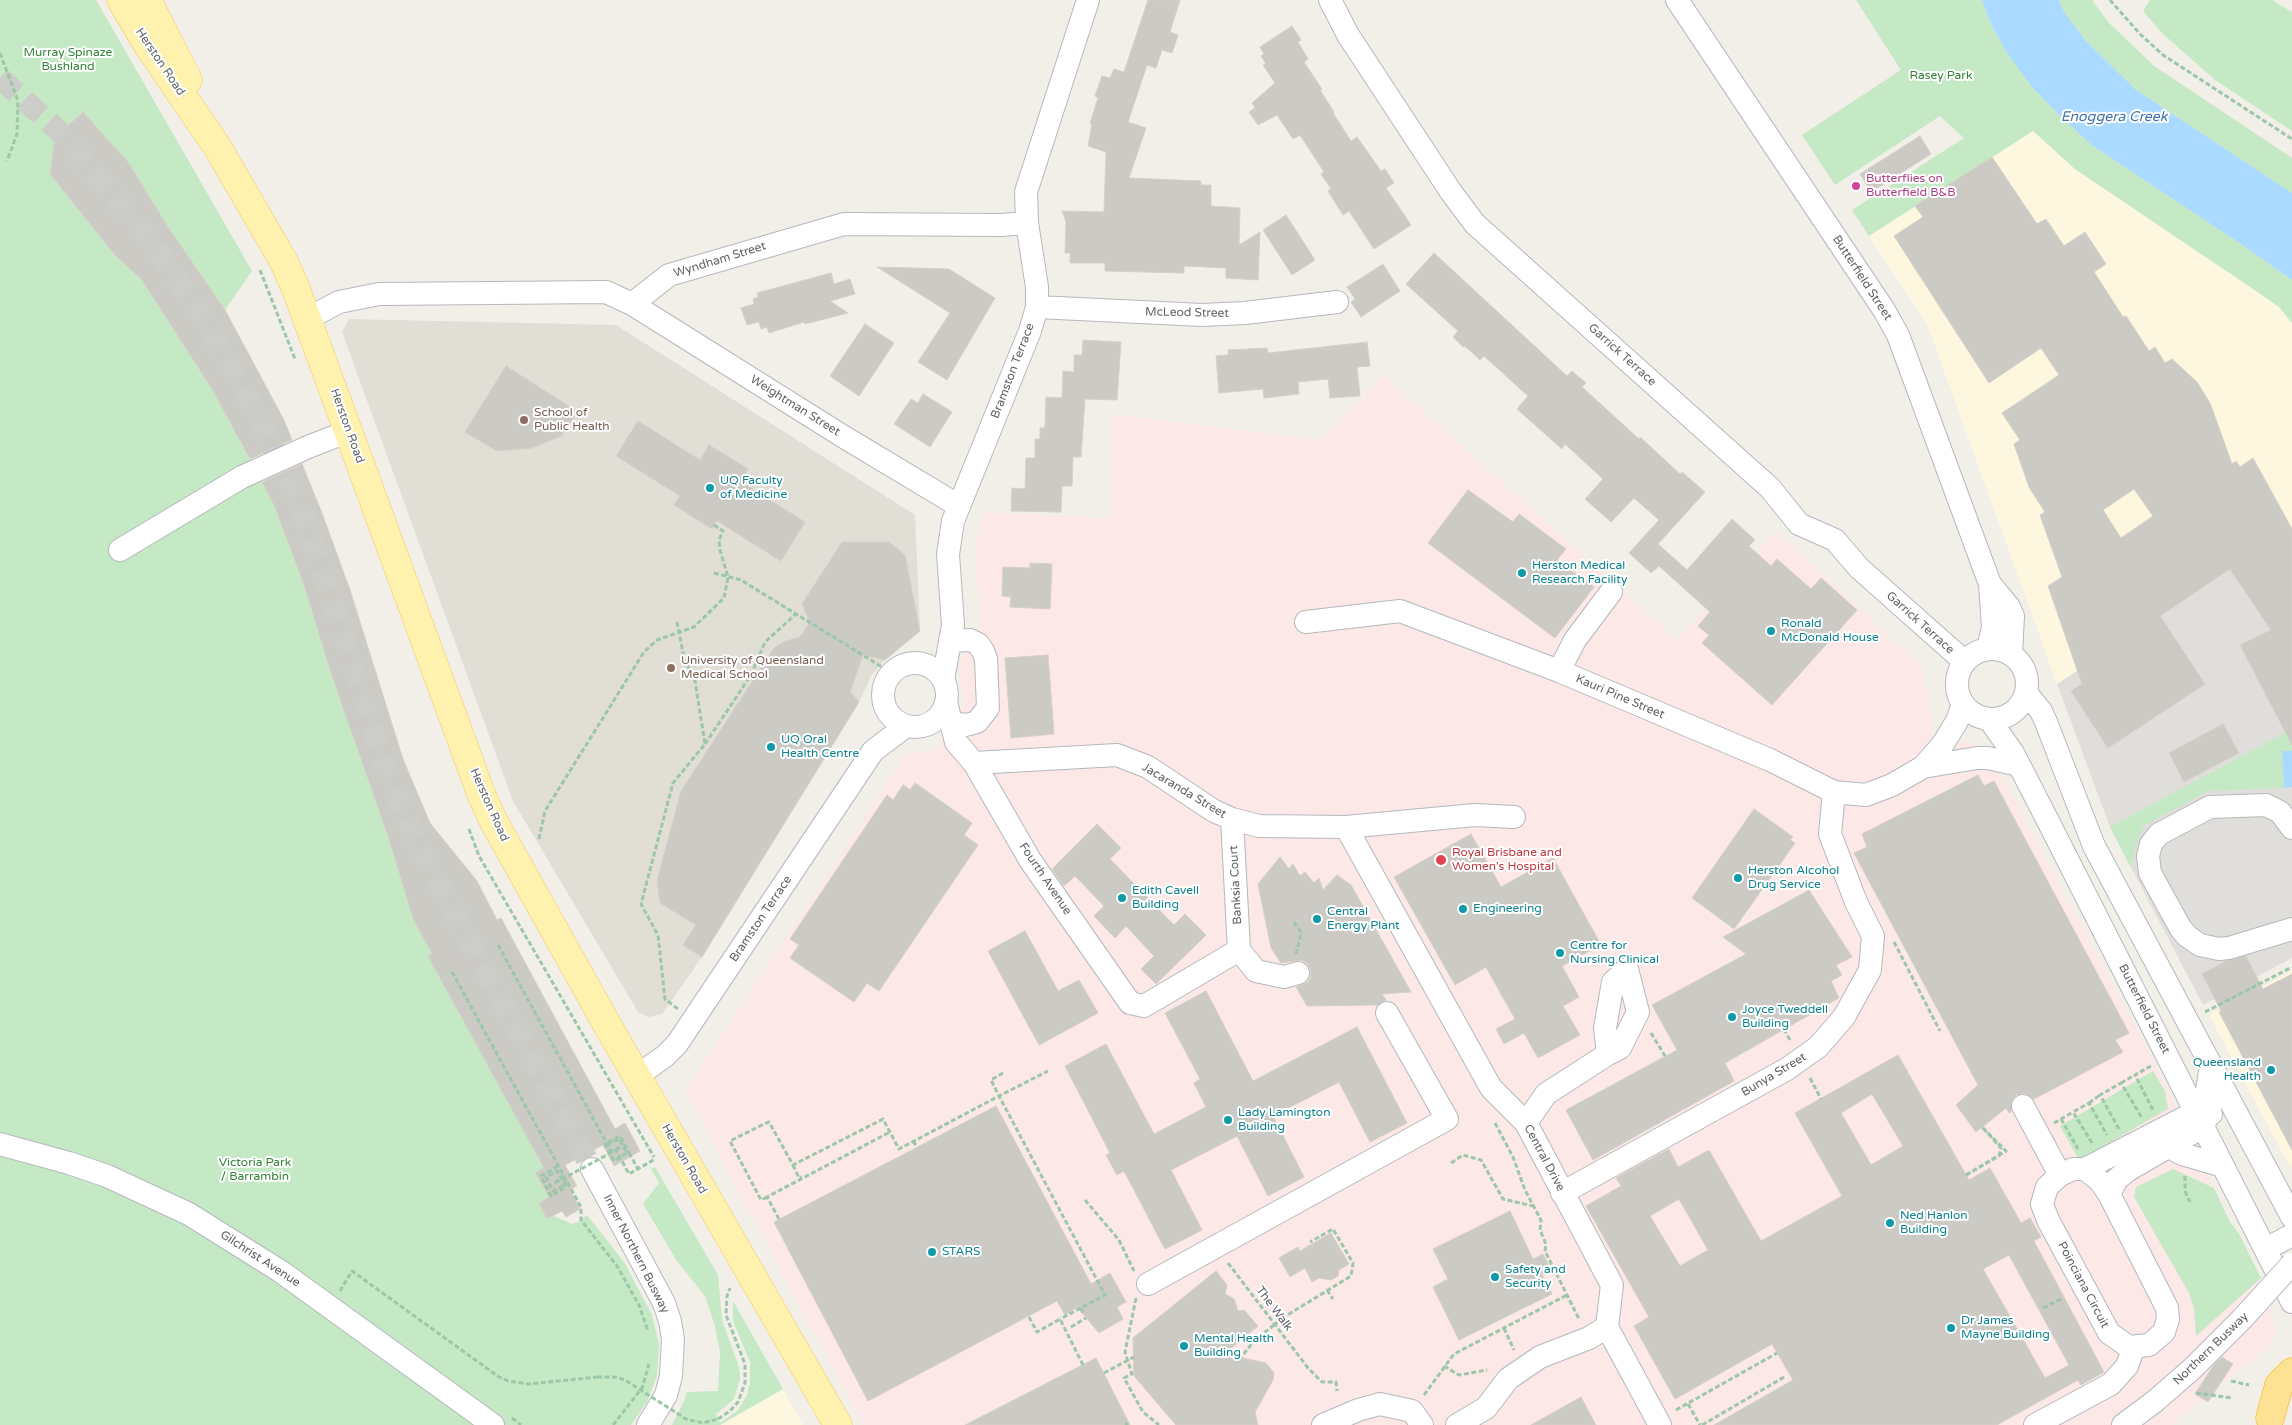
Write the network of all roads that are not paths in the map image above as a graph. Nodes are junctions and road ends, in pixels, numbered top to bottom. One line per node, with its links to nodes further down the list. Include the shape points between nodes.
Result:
1 (121, 0): 6 (main road, Herston Road)
2 (147, 0): 6 (main road, Herston Road, via 174,49)
3 (1088, 0): 7 (street, Bramston Terrace, via 1026,192)
4 (1330, 0): 21 (street, Garrick Terrace, via 1348,36 1466,213 1770,488 1796,521 1831,537 1859,568)
5 (1677, 0): 15 (street, Butterfield Street, via 1898,335)
6 (218, 148): 11 (main road, Herston Road, via 284,262)
7 (1027, 223): 9 (street, Wyndham Street, via 844,224 670,275); 10 (street, Bramston Terrace)
8 (1337, 302): 10 (street, McLeod Street, via 1202,315)
9 (632, 304): 11 (street, via 606,292 378,294 339,302); 13 (street, Weightman Street)
10 (1037, 307): 13 (street, Bramston Terrace)
11 (307, 319): 12 (main road, Herston Road)
12 (349, 431): 14 (street, bridge, via 242,477); 48 (main road, Herston Road, via 482,796)
13 (959, 506): 18 (street, Bramston Terrace, via 948,554)
14 (120, 550)
15 (1990, 584): 19 (street, Butterfield Street, via 1993,628); 20 (street, Butterfield Street, via 2009,607 2012,616)
16 (1611, 592): 23 (street, via 1575,640)
17 (1306, 622): 23 (street, Kauri Pine Street, via 1400,611)
18 (952, 633): 22 (street); 24 (street, Bramston Terrace); 30 (street, via 978,644 983,651 988,708 978,722)
19 (1988, 648): 20 (street); 21 (street)
20 (2011, 654): 25 (street, via 2025,671)
21 (1965, 662): 26 (street, via 1960,669 1957,687)
22 (917, 663): 24 (street, via 936,672); 27 (street, via 906,664 888,676 884,686)
23 (1559, 671): 35 (street, Kauri Pine Street, via 1770,760)
24 (944, 691): 29 (street, via 942,712 935,720 926,725); 30 (street, Fourth Avenue)
25 (2026, 693): 28 (street, via 2013,713); 40 (street, via 2046,722)
26 (1963, 704): 28 (street, via 1970,711); 34 (street, via 1943,744)
27 (885, 706): 29 (street, via 897,722); 31 (street, Bramston Terrace)
28 (1989, 719): 33 (street, Butterfield Street)
29 (911, 726): 30 (street, Fourth Avenue); 31 (street, Bramston Terrace)
30 (954, 732): 32 (street, Fourth Avenue)
31 (874, 751): 48 (street, Bramston Terrace, via 677,1044)
32 (974, 763): 37 (street, Jacaranda Street, via 1117,755 1148,768 1214,811); 43 (street, Fourth Avenue, via 1030,860 1130,1003 1144,1006)
33 (2019, 765): 34 (street, via 1977,758); 38 (street, Butterfield Street)
34 (1923, 767): 35 (street, Kauri Pine Street, via 1866,795)
35 (1834, 792): 61 (street, Bunya Street, via 1830,834 1873,936 1870,970 1844,1017 1818,1047 1787,1069)
36 (1514, 817): 39 (street, Jacaranda Street, via 1474,815)
37 (1232, 819): 39 (street, Jacaranda Street, via 1259,826); 43 (street, Banksia Court)
38 (2050, 823): 40 (street); 49 (street, Butterfield Street)
39 (1346, 827): 53 (street, Central Drive, via 1491,1088)
40 (2086, 828): 47 (street)
41 (2292, 828): 42 (street, via 2271,806 2210,807 2159,834 2151,844 2148,856 2150,873 2181,929 2200,945 2229,948)
42 (2292, 929)
43 (1239, 950): 44 (street, via 1256,972 1284,977)
44 (1297, 966)
45 (1387, 1013): 67 (street, via 1447,1119)
46 (1608, 1054): 53 (street, via 1546,1094)
47 (2211, 1065): 51 (street, via 2207,1090 2210,1104); 52 (street)
48 (637, 1076): 76 (main road, Herston Road)
49 (2184, 1087): 51 (street, Butterfield Street); 54 (street)
50 (2023, 1106): 59 (street)
51 (2202, 1117): 52 (street); 54 (street, via 2194,1132); 57 (street, Butterfield Street)
52 (2239, 1120): 60 (street)
53 (1526, 1123): 61 (street, Central Drive)
54 (2166, 1137): 56 (street); 57 (street, via 2182,1154); 62 (street, via 2122,1174)
55 (0, 1144): 74 (street, Gilchrist Avenue, via 69,1162 107,1176 189,1214 288,1277)
56 (2084, 1162): 59 (street); 62 (street)
57 (2223, 1166): 65 (street, Butterfield Street)
58 (592, 1169): 75 (street, Inner Northern Busway, via 664,1303 670,1321 673,1339 671,1376 666,1395)
59 (2060, 1176): 70 (street, Poinciana Circuit, via 2047,1187 2042,1204 2048,1220 2109,1333 2120,1343)
60 (2284, 1185): 63 (street)
61 (1562, 1193): 69 (street, Central Drive, via 1612,1285)
62 (2109, 1194): 70 (street, via 2167,1308 2164,1332 2149,1344)
63 (2292, 1217)
64 (2292, 1235): 65 (street)
65 (2266, 1249): 68 (street, Butterfield Street)
66 (2292, 1264): 81 (street, Northern Busway, bridge, via 2193,1368)
67 (1140, 1282)
68 (2292, 1302)
69 (1598, 1333): 78 (street, via 1540,1357 1508,1380 1486,1408); 79 (street)
70 (2134, 1347): 80 (street, via 2127,1366 2111,1384)
71 (2292, 1372): 72 (highway, via 2279,1385)
72 (2273, 1416)
73 (1417, 1418): 77 (street, via 1380,1404)
74 (493, 1425)
75 (648, 1425)
76 (838, 1425)
77 (1323, 1425)
78 (1457, 1425)
79 (1660, 1425)
80 (2035, 1425)
81 (2123, 1425)

